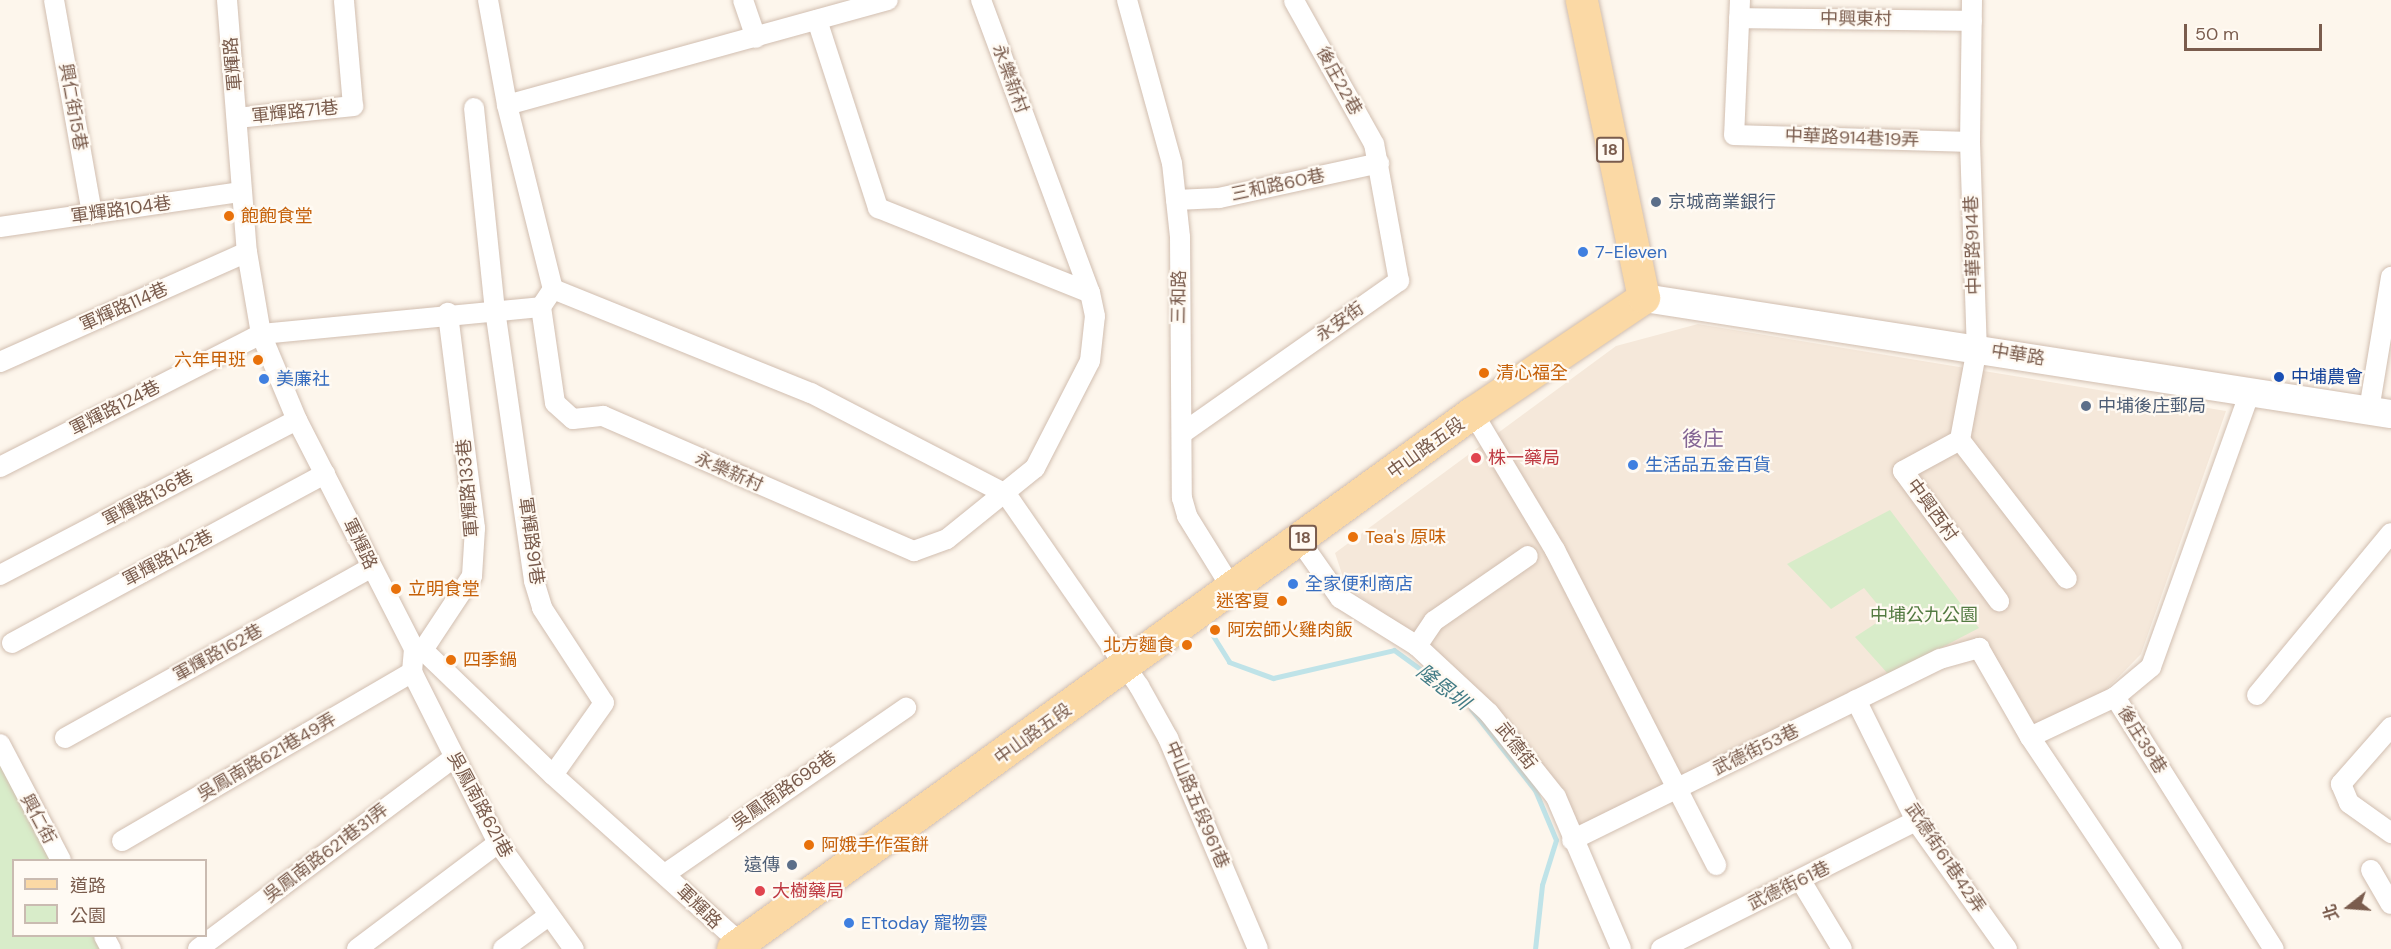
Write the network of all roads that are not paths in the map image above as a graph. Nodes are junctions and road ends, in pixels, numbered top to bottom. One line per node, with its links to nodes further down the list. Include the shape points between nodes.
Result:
1 (54, 0): 23 (street, 興仁街15巷)
2 (227, 0): 18 (street, 軍輝路)
3 (344, 0): 18 (street, 軍輝路71巷, via 354,106)
4 (488, 0): 16 (street)
5 (743, 0): 15 (street)
6 (888, 0): 13 (street)
7 (981, 0): 28 (street, 永樂新村)
8 (1127, 0): 22 (street, 三和路, via 1172,163)
9 (1295, 0): 20 (street, 後庄22巷, via 1374,144)
10 (1582, 0): 29 (main road, 18)
11 (1972, 0): 14 (street)
12 (1739, 9): 14 (street, 中興東村); 19 (street, 中華路914巷19弄, via 1734,135)
13 (818, 20): 15 (street); 28 (street, via 878,208)
14 (1972, 21): 19 (street)
15 (756, 38): 16 (street)
16 (507, 105): 27 (street)
17 (474, 108): 31 (street, 軍輝路91巷)
18 (237, 118): 21 (street, 軍輝路)
19 (1970, 142): 34 (street, 中華路914巷)
20 (1379, 163): 22 (street, 三和路60巷, via 1219,198); 40 (street, 永安街, via 1399,281)
21 (241, 192): 23 (street, 軍輝路104巷); 25 (street, 軍輝路)
22 (1176, 200): 40 (street, 三和路)
23 (92, 214): 24 (street, 軍輝路104巷)
24 (0, 227)
25 (247, 252): 33 (street, 軍輝路); 35 (street, 軍輝路114巷)
26 (2391, 277): 37 (street)
27 (553, 289): 30 (street); 44 (street, via 811,393)
28 (1090, 293): 44 (street, 永樂新村, via 1095,316 1090,361 1035,468)
29 (1644, 298): 34 (main road, 中華路); 38 (main road, 中山路五段 / 18)
30 (542, 307): 31 (street); 44 (street, 永樂新村, via 555,403 573,419 603,416 914,551 947,539)
31 (495, 310): 32 (street); 67 (street, 軍輝路91巷, via 534,581 542,608 604,703)
32 (448, 313): 33 (street); 55 (street, 軍輝路133巷, via 475,528 472,576)
33 (261, 334): 39 (street, 軍輝路); 42 (street, 軍輝路124巷)
34 (1977, 348): 36 (main road, 中華路); 41 (street)
35 (0, 362)
36 (2250, 392): 37 (main road, 中華路); 59 (street, 後庄39巷, via 2151,667)
37 (2380, 412)
38 (1473, 413): 46 (main road, 中山路五段 / 18); 68 (street, via 1556,550)
39 (297, 420): 43 (street, 軍輝路); 49 (street, 軍輝路136巷)
40 (1184, 432): 51 (street, 三和路, via 1187,516)
41 (1959, 440): 50 (street); 52 (street, 中興西村, via 1903,471)
42 (0, 467)
43 (325, 474): 48 (street, 軍輝路); 53 (street, 軍輝路142巷)
44 (1006, 494): 56 (street)
45 (2391, 533): 58 (street)
46 (1300, 541): 51 (main road, 中山路五段 / 18); 54 (street, 武德街, via 1340,598)
47 (1528, 556): 54 (street, via 1434,621)
48 (371, 568): 55 (street, 軍輝路); 64 (street, 軍輝路162巷)
49 (0, 575)
50 (2067, 579)
51 (1232, 588): 56 (main road, 中山路五段 / 18)
52 (1999, 601)
53 (12, 643)
54 (1418, 646): 71 (street, 武德街, via 1497,722 1556,797)
55 (419, 649): 57 (street); 67 (street, 軍輝路)
56 (1127, 666): 81 (main road, 中山路五段 / 18); 86 (street, 中山路五段961巷, via 1168,738)
57 (412, 672): 66 (street, 吳鳳南路621巷); 72 (street, 吳鳳南路621巷49弄)
58 (2257, 695)
59 (2115, 697): 63 (street); 92 (street, 後庄39巷)
60 (1856, 700): 63 (street, 武德街53巷, via 1940,659 1979,648); 68 (street, 武德街53巷); 69 (street, 武德街61巷42弄)
61 (906, 708): 77 (street, 吳鳳南路698巷)
62 (2391, 727): 70 (street, via 2341,784 2349,803)
63 (2030, 737): 91 (street)
64 (65, 738)
65 (0, 744): 74 (street, 興仁街)
66 (455, 757): 73 (street, 吳鳳南路621巷); 82 (street, 吳鳳南路621巷31弄)
67 (552, 775): 77 (street, 軍輝路)
68 (1677, 789): 71 (street, 武德街53巷); 75 (street)
69 (1916, 821): 78 (street, 武德街61巷); 90 (street, 武德街61巷42弄)
70 (2391, 833)
71 (1572, 840): 87 (street, 武德街)
72 (122, 841)
73 (498, 843): 80 (street, 吳鳳南路621巷); 83 (street)
74 (60, 859)
75 (1716, 865)
76 (2371, 870): 79 (street)
77 (665, 874): 81 (street, 軍輝路)
78 (1801, 881): 88 (street, 武德街61巷); 89 (street)
79 (2391, 904)
80 (547, 917): 84 (street); 85 (street, 吳鳳南路621巷)
81 (740, 948)
82 (198, 949)
83 (357, 949)
84 (504, 949)
85 (574, 949)
86 (1258, 949)
87 (1621, 949)
88 (1661, 949)
89 (1842, 949)
90 (2007, 949)
91 (2172, 949)
92 (2274, 949)

